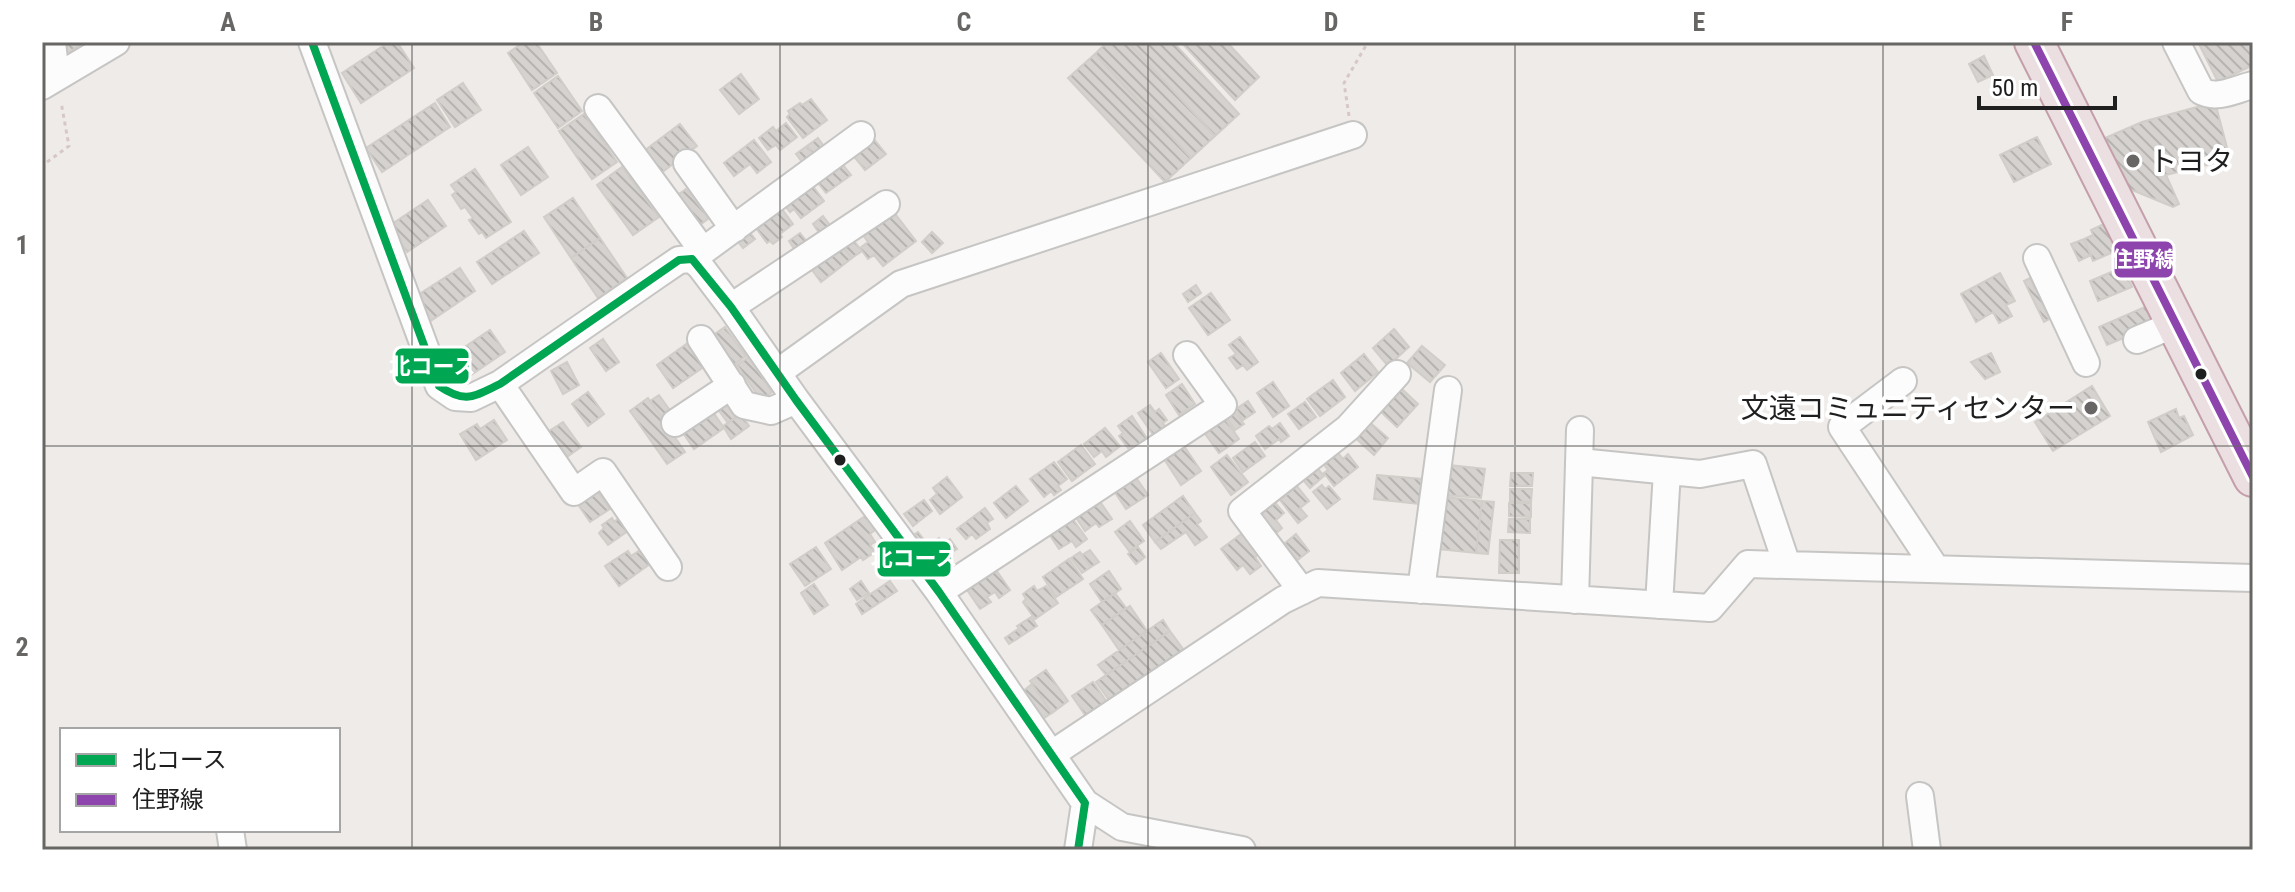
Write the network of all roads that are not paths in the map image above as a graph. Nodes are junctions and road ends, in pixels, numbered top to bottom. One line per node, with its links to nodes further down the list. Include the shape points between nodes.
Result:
1 (52, 42): 6 (street)
2 (116, 42): 6 (street)
3 (312, 42): 25 (street, via 439,386 455,397 471,398)
4 (2034, 42): 17 (highway)
5 (2176, 42): 7 (street, via 2206,94)
6 (49, 82)
7 (2253, 85)
8 (598, 108): 14 (street)
9 (861, 135): 13 (street)
10 (1353, 135): 22 (street, via 901,284)
11 (687, 163): 13 (street)
12 (886, 204): 16 (street)
13 (734, 229): 14 (street)
14 (697, 255): 16 (street); 25 (street, via 679,260)
15 (2037, 258): 21 (street)
16 (731, 307): 22 (street)
17 (2175, 324): 19 (street); 33 (highway)
18 (701, 339): 26 (street)
19 (2137, 340)
20 (1187, 355): 40 (street, via 1223,405)
21 (2086, 363)
22 (777, 373): 28 (street)
23 (1397, 374): 39 (street, via 1348,428 1242,511)
24 (1903, 381): 36 (street, via 1842,427)
25 (500, 384): 35 (street, via 574,492 603,472)
26 (732, 385): 28 (street, via 744,405 758,410 771,411); 29 (street)
27 (1448, 390): 38 (street)
28 (796, 400): 40 (street)
29 (675, 423)
30 (1580, 430): 31 (street)
31 (1579, 462): 32 (street); 41 (street)
32 (1667, 471): 34 (street, via 1700,474 1753,464); 42 (street)
33 (2253, 477)
34 (1787, 565): 36 (street); 42 (street, via 1748,564 1710,608)
35 (668, 567)
36 (1936, 569): 37 (street)
37 (2253, 578)
38 (1421, 590): 39 (street, via 1318,583); 41 (street)
39 (1302, 591): 43 (street)
40 (939, 592): 43 (street)
41 (1575, 600): 42 (street)
42 (1659, 605)
43 (1052, 754): 45 (street)
44 (1920, 796): 48 (street)
45 (1085, 803): 46 (street); 47 (street, via 1122,827)
46 (1078, 850)
47 (1242, 850)
48 (1927, 850)

